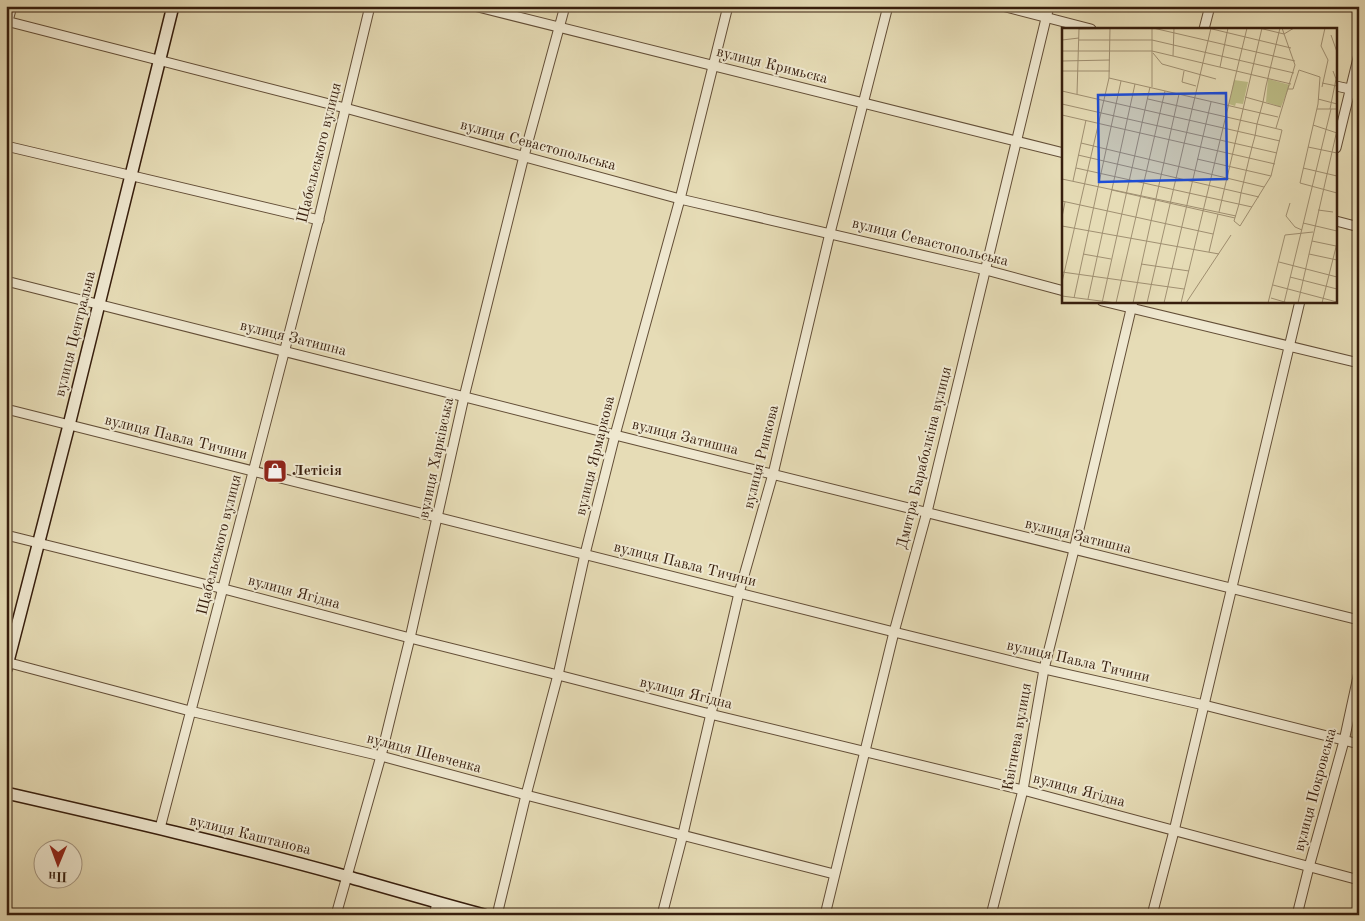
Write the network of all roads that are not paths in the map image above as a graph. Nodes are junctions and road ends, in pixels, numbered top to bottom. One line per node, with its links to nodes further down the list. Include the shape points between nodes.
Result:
1 (12, 6): 12 (street)
2 (173, 6): 17 (main road, вулиця Центральна)
3 (370, 6): 22 (street, Щабельського вулиця)
4 (474, 6): 13 (street, вулиця Кримьска)
5 (565, 6): 13 (street, вулиця Харківська)
6 (728, 6): 18 (street, вулиця Ярмаркова)
7 (888, 6): 21 (street, вулиця Ринкова)
8 (1002, 6): 11 (street)
9 (1049, 6): 11 (street, Дмитра Бараболкіна вулиця)
10 (1210, 6): 15 (street)
11 (1046, 18): 14 (street); 23 (street, Дмитра Бараболкіна вулиця)
12 (7, 23): 17 (street, вулиця Севастопольська)
13 (560, 28): 18 (street, вулиця Кримьска); 27 (street, вулиця Харківська)
14 (1087, 28)
15 (1204, 28)
16 (1359, 54): 20 (street)
17 (160, 60): 22 (street, вулиця Севастопольська); 28 (main road, вулиця Центральна)
18 (713, 66): 21 (street, вулиця Кримьска); 29 (street, вулиця Ярмаркова)
19 (1338, 86): 20 (street)
20 (1355, 90): 24 (street)
21 (864, 103): 23 (street, вулиця Кримьска); 33 (street, вулиця Ринкова)
22 (345, 108): 27 (street, вулиця Севастопольська); 30 (street, Щабельського вулиця)
23 (1016, 141): 26 (street, вулиця Кримьска); 34 (street, Дмитра Бараболкіна вулиця)
24 (1338, 142)
25 (6, 146): 28 (street)
26 (1062, 152)
27 (524, 156): 29 (street, вулиця Севастопольська); 44 (street, вулиця Харківська)
28 (130, 175): 30 (street); 39 (main road, вулиця Центральна)
29 (680, 199): 33 (street, вулиця Севастопольська); 47 (street, вулиця Ярмаркова)
30 (319, 220): 42 (street, Щабельського вулиця)
31 (1338, 222): 32 (street)
32 (1359, 227)
33 (830, 233): 34 (street, вулиця Севастопольська); 49 (street, вулиця Ринкова)
34 (986, 270): 36 (street, вулиця Севастопольська); 50 (street, Дмитра Бараболкіна вулиця)
35 (6, 281): 39 (street, вулиця Затишна)
36 (1062, 290)
37 (1110, 302): 40 (street)
38 (1300, 302): 41 (street)
39 (98, 304): 42 (street, вулиця Затишна); 46 (main road, вулиця Центральна)
40 (1132, 305): 41 (street); 54 (street, Квітнева вулиця)
41 (1289, 346): 43 (street); 56 (street)
42 (285, 351): 44 (street, вулиця Затишна); 48 (street, Щабельського вулиця)
43 (1359, 363)
44 (464, 397): 47 (street, вулиця Затишна); 51 (street, вулиця Харківська)
45 (6, 409): 46 (street, вулиця Павла Тичини)
46 (69, 425): 48 (street, вулиця Павла Тичини); 53 (main road, вулиця Центральна)
47 (615, 436): 49 (street, вулиця Затишна); 55 (street, вулиця Ярмаркова)
48 (253, 471): 51 (street, вулиця Павла Тичини); 57 (street, Щабельського вулиця)
49 (773, 474): 50 (street, вулиця Затишна); 58 (street, вулиця Ринкова)
50 (927, 512): 54 (street, вулиця Затишна); 60 (street, Дмитра Бараболкіна вулиця)
51 (438, 517): 55 (street, вулиця Павла Тичини); 61 (street, вулиця Харківська)
52 (6, 535): 53 (street, вулиця Ягідна)
53 (39, 543): 57 (street, вулиця Ягідна); 62 (main road, вулиця Центральна)
54 (1074, 550): 56 (street, вулиця Затишна); 63 (street, Квітнева вулиця)
55 (585, 554): 58 (street, вулиця Павла Тичини); 65 (street, вулиця Ярмаркова)
56 (1232, 588): 59 (street, вулиця Затишна); 66 (street)
57 (224, 589): 61 (street, вулиця Ягідна); 67 (street, Щабельського вулиця)
58 (739, 593): 60 (street, вулиця Павла Тичини); 68 (street, вулиця Ринкова)
59 (1359, 620)
60 (894, 632): 63 (street, вулиця Павла Тичини); 71 (street, Дмитра Бараболкіна вулиця)
61 (410, 638): 65 (street, вулиця Ягідна); 72 (street, вулиця Харківська)
62 (7, 665): 67 (street, вулиця Шевченка)
63 (1044, 669): 66 (street, вулиця Павла Тичини); 73 (street, Квітнева вулиця)
64 (1359, 672): 69 (street, вулиця Покровська)
65 (558, 674): 68 (street, вулиця Ягідна); 75 (street, вулиця Ярмаркова)
66 (1204, 706): 69 (street, вулиця Павла Тичини); 77 (street)
67 (190, 711): 72 (street, вулиця Шевченка); 76 (street, Щабельського вулиця)
68 (710, 714): 71 (street, вулиця Ягідна); 78 (street, вулиця Ринкова)
69 (1344, 741): 70 (street, вулиця Павла Тичини); 79 (street, вулиця Покровська)
70 (1359, 744)
71 (865, 751): 73 (street, вулиця Ягідна); 80 (street, Дмитра Бараболкіна вулиця)
72 (381, 756): 75 (street, вулиця Шевченка); 81 (street, вулиця Харківська)
73 (1023, 790): 77 (street, вулиця Ягідна); 89 (street, Квітнева вулиця)
74 (6, 793): 76 (main road, вулиця Каштанова)
75 (526, 795): 78 (street, вулиця Шевченка); 86 (street, вулиця Ярмаркова)
76 (160, 828): 81 (main road, вулиця Каштанова)
77 (1174, 831): 79 (street, вулиця Ягідна); 90 (street)
78 (683, 834): 80 (street, вулиця Шевченка); 87 (street, вулиця Ринкова)
79 (1309, 867): 82 (street, вулиця Ягідна); 91 (street, вулиця Покровська)
80 (834, 874): 88 (street, Дмитра Бараболкіна вулиця)
81 (346, 876): 83 (main road, вулиця Каштанова); 84 (street, вулиця Харківська)
82 (1359, 880)
83 (436, 909): 85 (main road, вулиця Каштанова)
84 (336, 915)
85 (484, 915)
86 (496, 915)
87 (662, 915)
88 (825, 915)
89 (991, 915)
90 (1152, 915)
91 (1298, 915)

